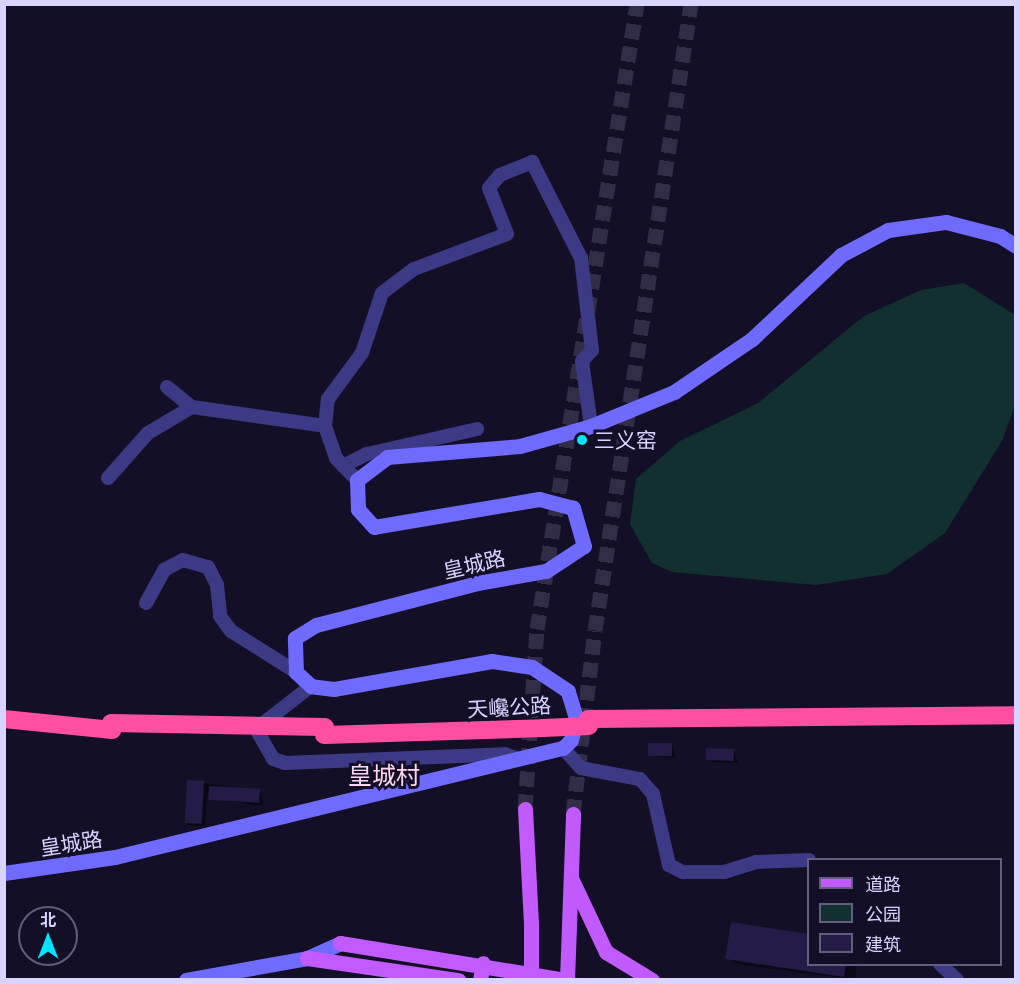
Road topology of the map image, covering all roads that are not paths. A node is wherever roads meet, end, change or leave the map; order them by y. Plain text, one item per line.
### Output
1 (1016, 246) edge
2 (167, 387) dead end
3 (192, 407) junction
4 (325, 426) junction
5 (591, 426) junction
6 (477, 429) dead end
7 (343, 466) junction
8 (108, 478) dead end
9 (357, 480) junction
10 (146, 603) dead end
11 (297, 672) junction
12 (311, 686) junction
13 (4, 711) edge
14 (1016, 715) edge
15 (4, 719) edge
16 (589, 722) junction
17 (1016, 723) edge
18 (111, 727) junction
19 (563, 748) junction
20 (519, 759) junction
21 (525, 809) tunnel mouth
22 (573, 813) tunnel mouth
23 (807, 860) edge
24 (568, 870) junction
25 (4, 873) edge
26 (340, 943) joint
27 (306, 958) junction
28 (483, 963) junction
29 (942, 966) edge
30 (186, 980) edge
31 (458, 980) edge
32 (480, 980) edge
33 (531, 980) edge
34 (566, 980) edge
35 (652, 980) edge
36 (957, 980) edge

1 - 5 street
2 - 3 street
3 - 4 street
3 - 8 street
4 - 5 street
4 - 7 street
5 - 9 street
6 - 7 street
7 - 9 street
9 - 11 street, 皇城路
10 - 11 street
11 - 12 street
12 - 19 street
12 - 20 street
13 - 18 highway, 天巉公路
14 - 16 highway, 天巉公路
15 - 18 highway, 天巉公路
16 - 17 highway, 天巉公路
16 - 18 highway, 天巉公路
19 - 20 street, 皇城路
19 - 23 street
20 - 25 street, 皇城路
21 - 33 main road, bridge
22 - 24 main road
24 - 34 main road
24 - 35 main road
26 - 27 street
26 - 28 main road
27 - 30 street
27 - 31 main road
28 - 32 main road
28 - 34 main road
29 - 36 street

